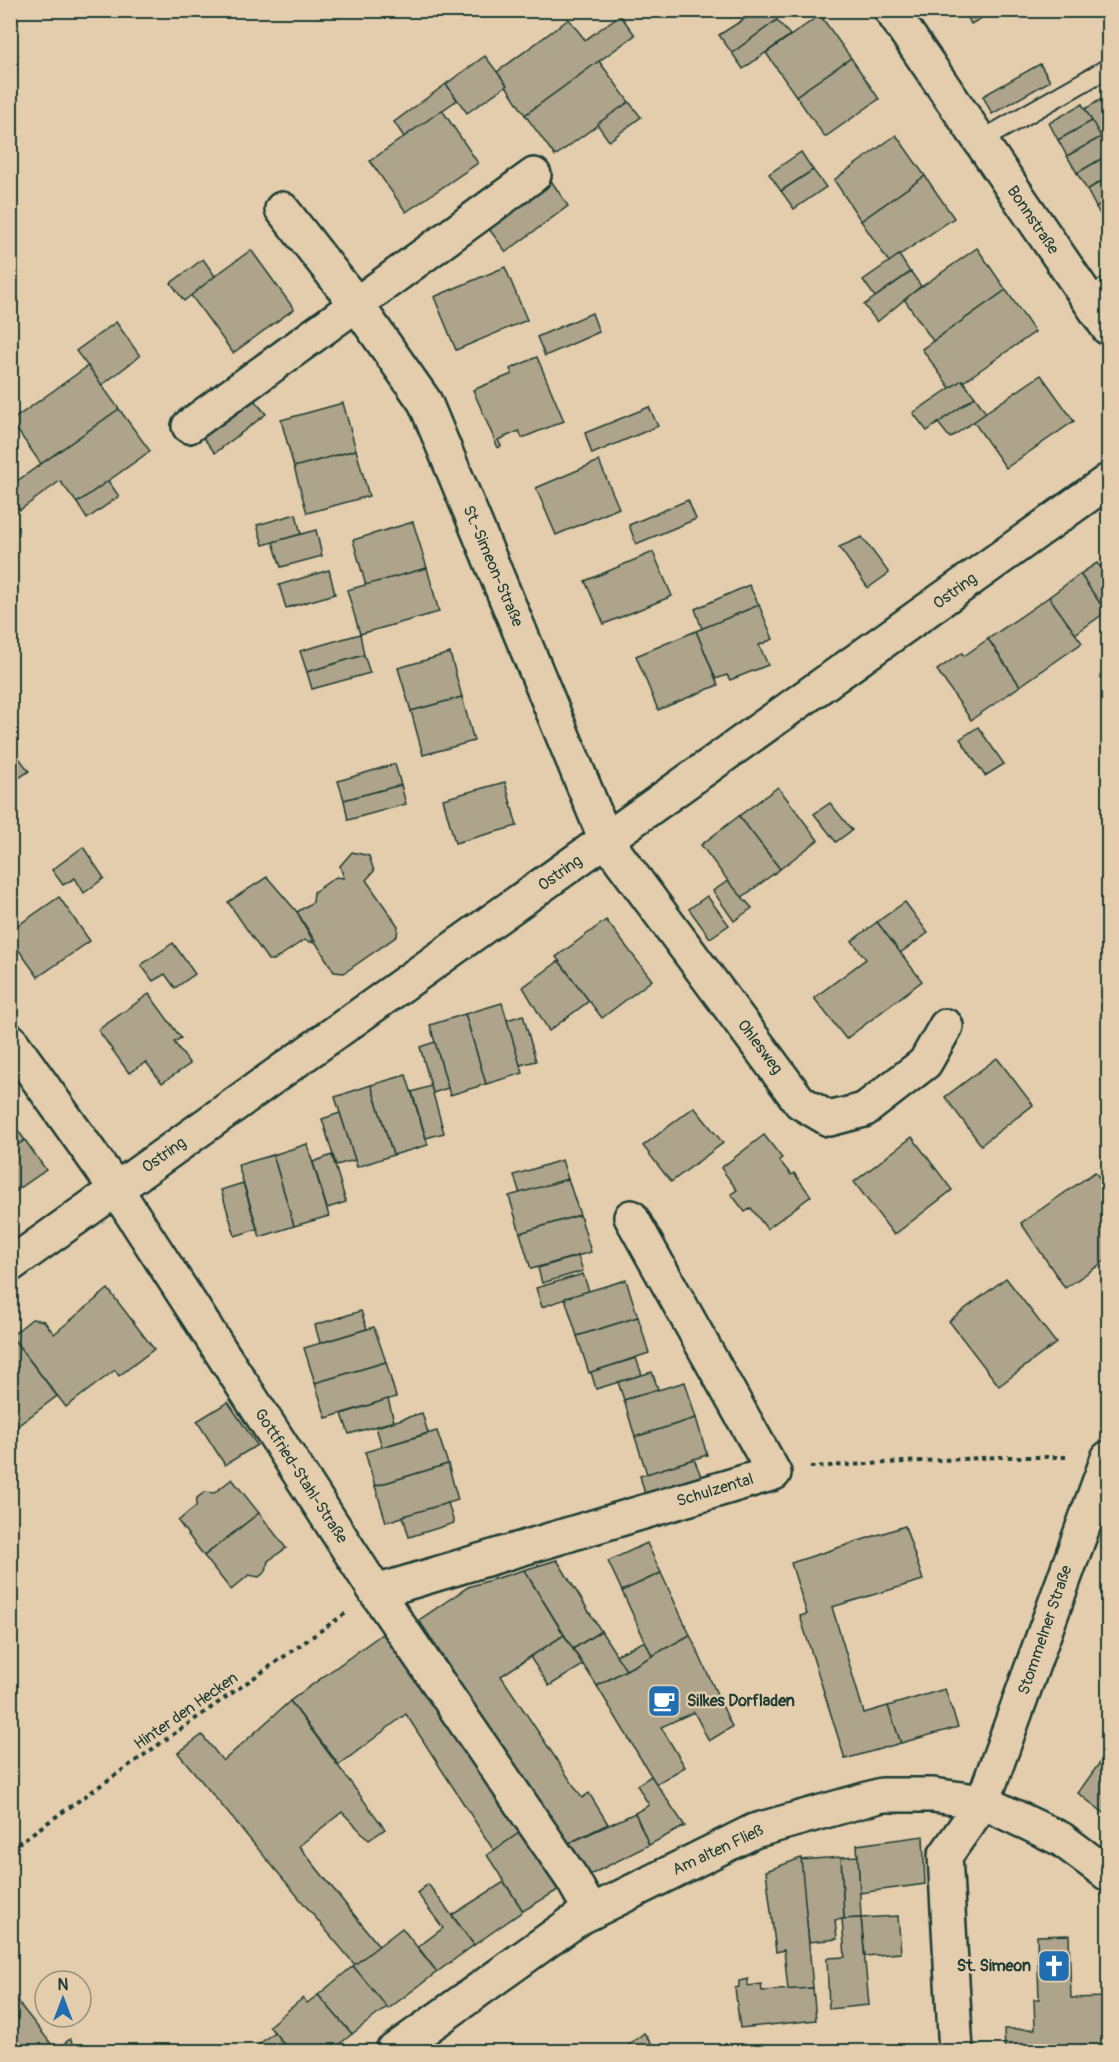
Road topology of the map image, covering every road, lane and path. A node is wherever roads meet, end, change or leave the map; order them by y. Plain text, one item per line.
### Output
1 (891, 10) edge
2 (1108, 68) edge
3 (980, 141) junction
4 (534, 175) dead end
5 (282, 209) dead end
6 (1098, 292) edge
7 (357, 306) junction
8 (1108, 328) edge
9 (189, 426) dead end
10 (1108, 481) edge
11 (606, 840) junction
12 (946, 1026) dead end
13 (10, 1040) edge
14 (116, 1189) junction
15 (631, 1217) dead end
16 (10, 1265) edge
17 (1076, 1457) dead end
18 (1108, 1458) edge
19 (774, 1473) junction
20 (376, 1592) junction
21 (983, 1802) junction
22 (10, 1849) edge
23 (1108, 1874) edge
24 (591, 1912) junction
25 (392, 2052) edge
26 (956, 2052) edge

1 - 3 street, Bonnstraße
2 - 3 lane
3 - 6 street, Bonnstraße
4 - 7 street
5 - 7 street, St.-Simeon-Straße
6 - 8 street, Bonnstraße
7 - 9 street
7 - 11 street, St.-Simeon-Straße
10 - 11 street, Ostring
11 - 12 street, Ohlesweg
11 - 14 street, Ostring
13 - 14 street, Gottfried-Stahl-Straße
14 - 16 street, Ostring
14 - 20 street, Gottfried-Stahl-Straße
15 - 19 street, Schulzental
17 - 19 path
18 - 21 street, Stommelner Straße
19 - 20 street, Schulzental
20 - 22 path, Hinter den Hecken
20 - 24 street, Gottfried-Stahl-Straße
21 - 23 street, Am alten Fließ
21 - 24 street, Am alten Fließ
21 - 26 street, Stommelner Straße
24 - 25 street, Am alten Fließ

